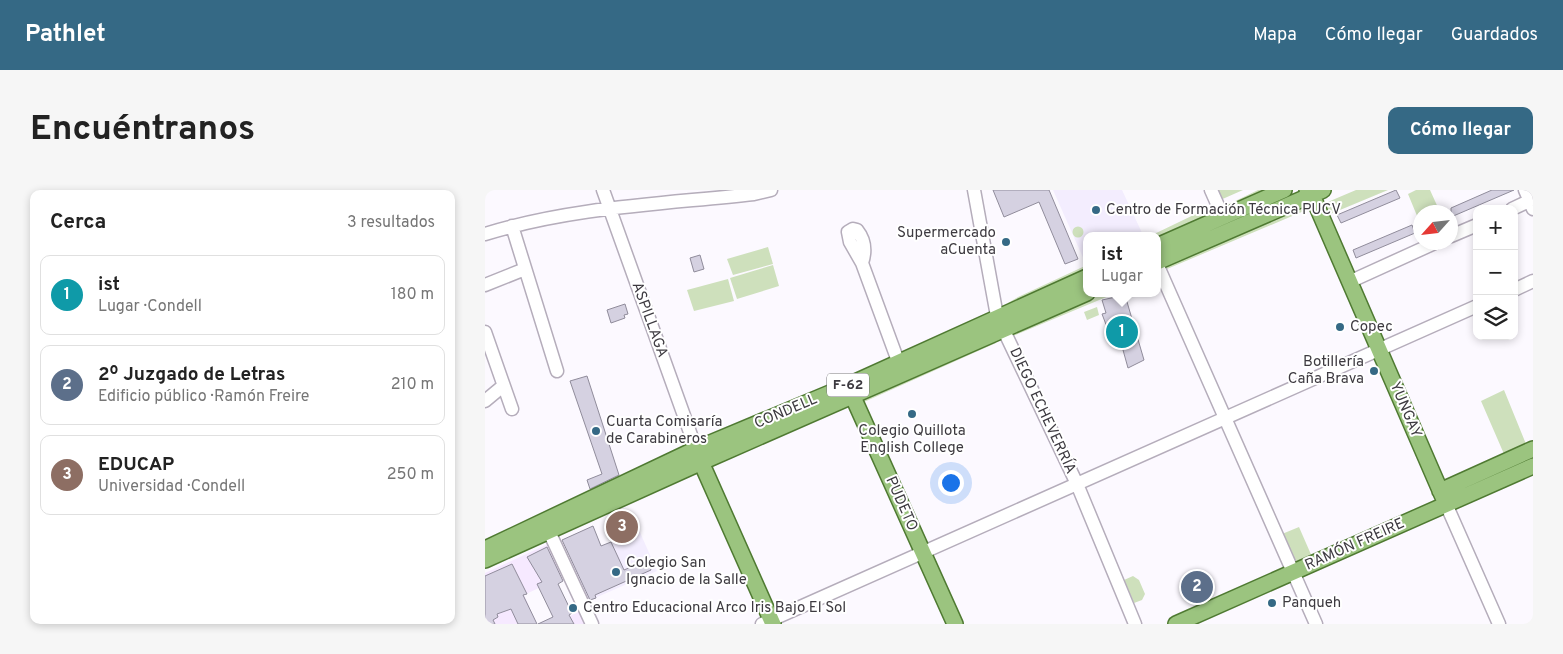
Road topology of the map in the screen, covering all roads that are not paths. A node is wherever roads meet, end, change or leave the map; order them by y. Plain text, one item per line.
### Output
1 (603, 190) edge
2 (771, 190) edge
3 (974, 190) edge
4 (1211, 190) edge
5 (1284, 190) edge
6 (1313, 191) edge
7 (706, 195) edge
8 (1530, 200) edge
9 (1518, 206) edge
10 (609, 208) junction
11 (1223, 217) junction
12 (513, 226) junction
13 (1473, 227) edge
14 (1458, 233) edge
15 (485, 234) edge
16 (1161, 244) edge
17 (1419, 250) edge
18 (1161, 261) edge
19 (862, 263) dead end
20 (525, 270) junction
21 (1161, 272) edge
22 (1083, 278) edge
23 (1349, 282) junction
24 (1533, 282) edge
25 (485, 285) edge
26 (1518, 288) edge
27 (1083, 294) edge
28 (1473, 308) edge
29 (1000, 323) junction
30 (485, 332) edge
31 (1379, 350) junction
32 (898, 361) junction
33 (557, 371) dead end
34 (503, 386) junction
35 (848, 392) junction
36 (485, 401) edge
37 (512, 409) dead end
38 (1226, 418) junction
39 (1533, 449) edge
40 (699, 456) junction
41 (1533, 466) edge
42 (1077, 484) junction
43 (1443, 498) junction
44 (547, 526) junction
45 (485, 549) edge
46 (923, 553) junction
47 (485, 560) edge
48 (1293, 572) junction
49 (769, 623) edge
50 (592, 624) edge
51 (955, 624) edge
52 (1135, 624) edge
53 (1177, 624) edge
54 (1316, 624) edge
55 (1499, 624) edge

1 - 10 street, ASPILLAGA
2 - 7 street
3 - 29 street, DIEGO ECHEVERRÍA
4 - 11 street
5 - 11 main road
6 - 18 main road
6 - 23 main road, YUNGAY
7 - 10 street
8 - 9 street
10 - 12 street
10 - 40 street, ASPILLAGA
11 - 16 main road
12 - 15 street
12 - 20 street
13 - 14 street
17 - 23 street
19 - 32 street
20 - 25 street
20 - 33 street
21 - 38 street
22 - 29 main road, CONDELL / F-62
23 - 31 main road, YUNGAY
24 - 26 street
27 - 29 main road, CONDELL / F-62
28 - 31 street
29 - 32 main road, CONDELL / F-62
29 - 35 main road, CONDELL / F-62
29 - 42 street, DIEGO ECHEVERRÍA
30 - 34 street
31 - 38 street
31 - 43 main road, YUNGAY
32 - 35 main road, CONDELL / F-62
34 - 36 street
34 - 37 street
35 - 40 main road, CONDELL / F-62
35 - 46 main road, PUDETO
38 - 42 street
38 - 48 street
39 - 43 main road, RAMÓN FREIRE
40 - 44 main road, CONDELL / F-62
40 - 49 main road
41 - 43 main road, RAMÓN FREIRE
42 - 46 street
42 - 52 street, DIEGO ECHEVERRÍA
43 - 48 main road, RAMÓN FREIRE
43 - 55 street, YUNGAY
44 - 45 main road, CONDELL / F-62
44 - 47 main road, CONDELL / F-62
44 - 50 street
46 - 49 street
46 - 51 main road, PUDETO
48 - 53 main road, RAMÓN FREIRE
48 - 54 street

